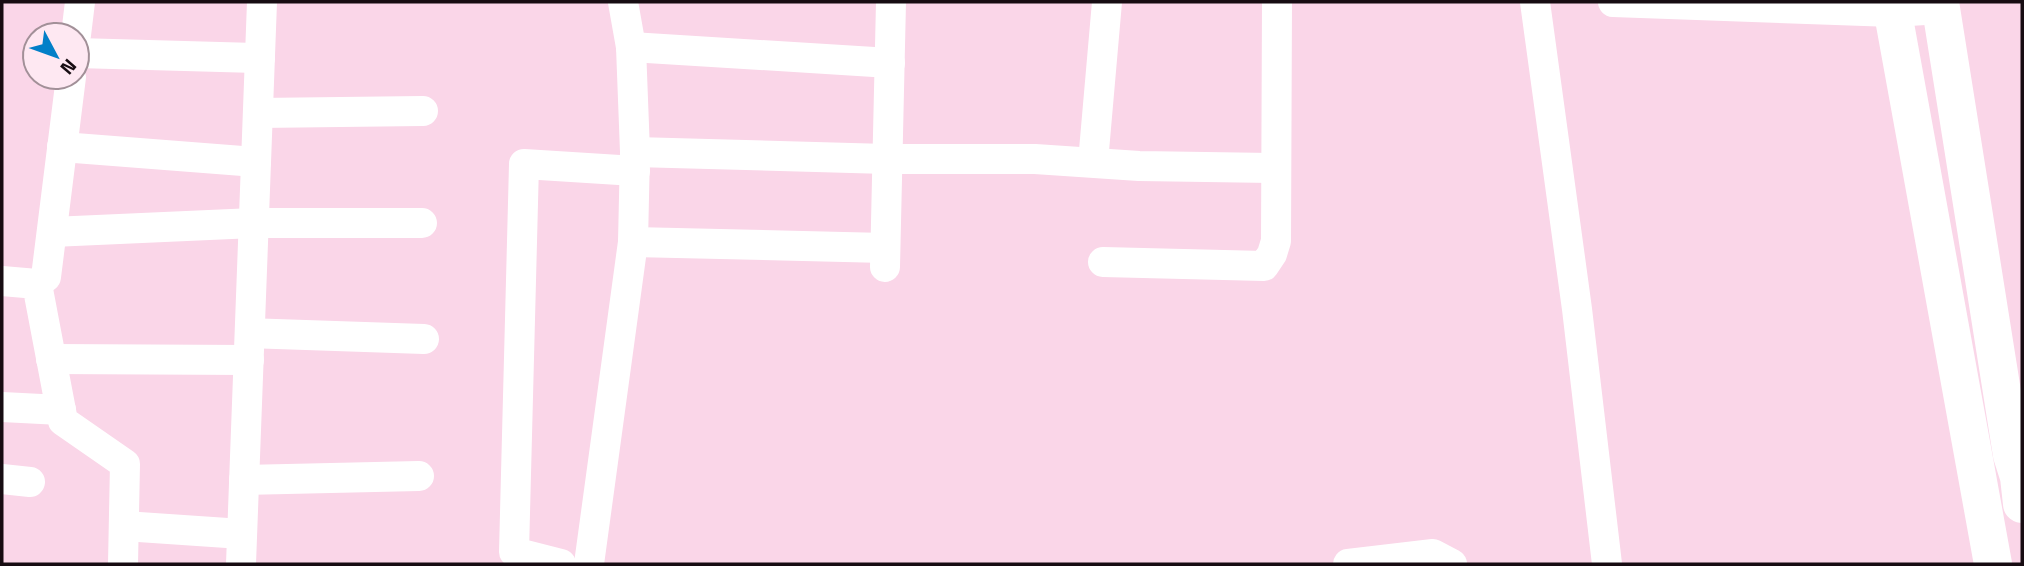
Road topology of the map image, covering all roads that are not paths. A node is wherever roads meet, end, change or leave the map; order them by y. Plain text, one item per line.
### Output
1 (80, 2) edge
2 (262, 2) edge
3 (623, 2) edge
4 (891, 2) edge
5 (1107, 2) edge
6 (1277, 2) edge
7 (1535, 2) edge
8 (1613, 2) edge
9 (1629, 2) edge
10 (1940, 5) edge
11 (1892, 7) edge
12 (78, 21) edge
13 (631, 47) junction
14 (91, 53) edge
15 (260, 58) junction
16 (890, 63) junction
17 (69, 91) edge
18 (423, 111) dead end
19 (258, 113) junction
20 (62, 147) junction
21 (887, 159) junction
22 (256, 162) junction
23 (635, 162) junction
24 (1093, 162) junction
25 (1276, 168) junction
26 (254, 223) junction
27 (422, 223) dead end
28 (52, 232) junction
29 (633, 242) junction
30 (1103, 262) dead end
31 (2, 281) edge
32 (37, 284) junction
33 (424, 339) dead end
34 (249, 346) junction
35 (51, 359) junction
36 (2, 407) edge
37 (61, 410) junction
38 (419, 476) dead end
39 (1978, 478) junction
40 (244, 480) junction
41 (2021, 486) edge
42 (124, 526) junction
43 (242, 534) junction
44 (124, 564) edge
45 (241, 564) edge
46 (561, 564) edge
47 (589, 564) edge
48 (1348, 564) edge
49 (1452, 564) edge
50 (1606, 564) edge
51 (1993, 564) edge

1 - 12 street
2 - 15 street
3 - 13 street
4 - 16 street
5 - 24 street
6 - 25 street
7 - 50 street
8 - 9 street
9 - 11 street
10 - 11 street
10 - 41 street
11 - 39 street
13 - 16 street
13 - 23 street
14 - 15 street
15 - 19 street
16 - 21 street
17 - 20 street
18 - 19 street
19 - 22 street
20 - 22 street
20 - 28 street
21 - 23 street
21 - 24 street
21 - 29 street
22 - 26 street
23 - 29 street
23 - 46 street
24 - 25 street
25 - 30 street
26 - 27 street
26 - 28 street
26 - 34 street
28 - 32 street
29 - 47 street
31 - 32 street
32 - 35 street
33 - 34 street
34 - 35 street
34 - 40 street
35 - 37 street
36 - 37 street
37 - 42 street
38 - 40 street
39 - 41 street
39 - 51 street
40 - 43 street
42 - 43 street
42 - 44 street
43 - 45 street
48 - 49 street

